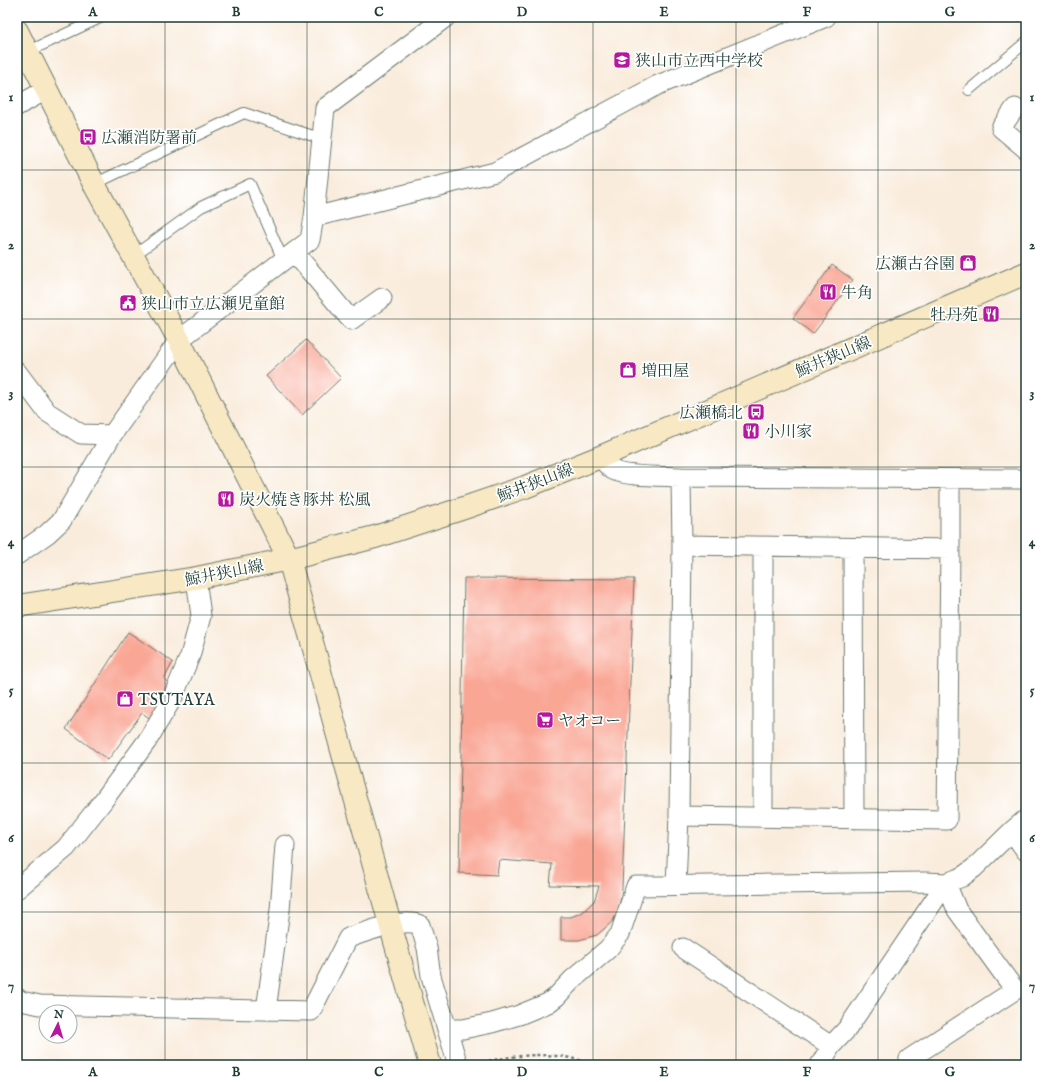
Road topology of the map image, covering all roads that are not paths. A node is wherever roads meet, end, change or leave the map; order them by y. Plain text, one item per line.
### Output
1 (102, 17) edge
2 (446, 17) edge
3 (826, 17) edge
4 (17, 32) edge
5 (1026, 42) edge
6 (27, 52) junction
7 (46, 90) junction
8 (969, 90) dead end
9 (17, 106) edge
10 (1015, 108) dead end
11 (322, 139) junction
12 (1026, 149) edge
13 (94, 184) junction
14 (314, 217) junction
15 (133, 256) junction
16 (289, 256) junction
17 (1026, 273) edge
18 (382, 298) dead end
19 (179, 340) junction
20 (17, 372) edge
21 (112, 435) junction
22 (600, 457) junction
23 (681, 477) junction
24 (950, 479) junction
25 (1026, 479) edge
26 (682, 545) junction
27 (763, 547) junction
28 (853, 548) junction
29 (950, 549) junction
30 (17, 555) edge
31 (289, 559) junction
32 (196, 578) junction
33 (17, 606) edge
34 (679, 816) junction
35 (763, 817) junction
36 (854, 819) junction
37 (1019, 825) edge
38 (284, 845) dead end
39 (1026, 851) edge
40 (946, 883) junction
41 (676, 885) junction
42 (17, 889) edge
43 (390, 924) junction
44 (683, 948) dead end
45 (17, 998) edge
46 (266, 1010) junction
47 (447, 1029) junction
48 (831, 1046) junction
49 (909, 1059) dead end
50 (466, 1064) edge
51 (430, 1065) edge
52 (820, 1065) edge

1 - 6 lane
2 - 11 street
3 - 14 street
4 - 6 street
5 - 8 lane
6 - 7 street
7 - 9 street
7 - 13 street
10 - 12 street
11 - 13 lane
11 - 14 street
13 - 15 street
14 - 16 street
15 - 16 lane
15 - 19 street
16 - 18 street
16 - 19 street
17 - 22 street, 鯨井狭山線
19 - 21 street
19 - 31 street
20 - 21 street
21 - 30 street
22 - 23 street
22 - 31 street, 鯨井狭山線
23 - 24 street
23 - 26 street
24 - 25 street
24 - 29 street
26 - 27 street
26 - 34 street
27 - 28 street
27 - 35 street
28 - 29 street
28 - 36 street
29 - 36 street
31 - 32 street, 鯨井狭山線
31 - 43 street
32 - 33 street, 鯨井狭山線
32 - 42 street
34 - 35 street
34 - 41 street
35 - 36 street
37 - 39 street
37 - 40 street
38 - 46 street
40 - 41 street
40 - 48 street
40 - 49 street
41 - 47 street
43 - 46 street
43 - 47 street
43 - 51 street
44 - 48 street
45 - 46 street
47 - 50 street
48 - 52 street

